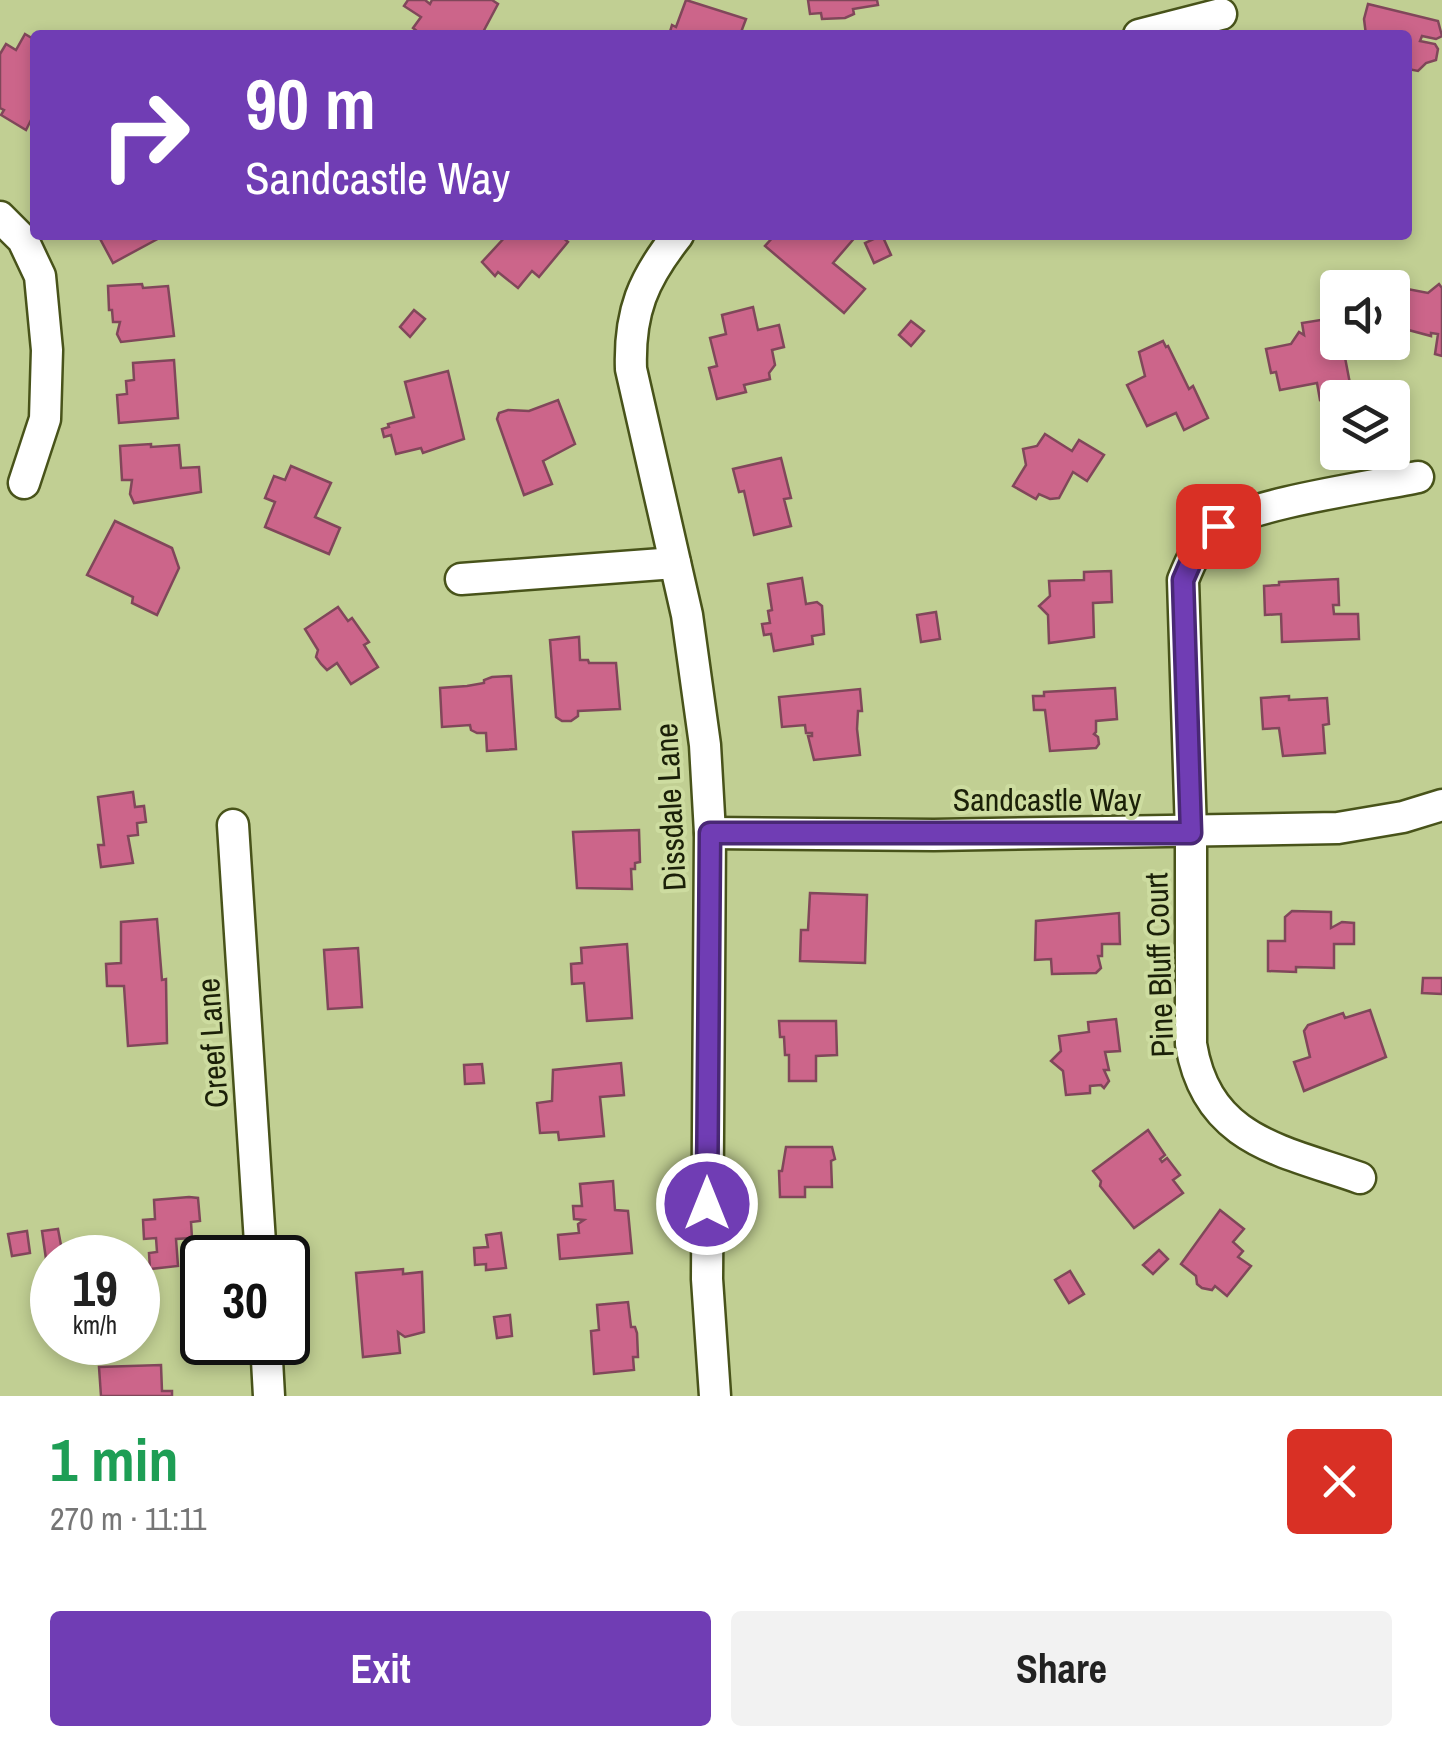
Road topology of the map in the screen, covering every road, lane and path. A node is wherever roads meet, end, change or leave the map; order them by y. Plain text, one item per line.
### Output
1 (1221, 14) dead end
2 (1159, 30) edge
3 (0, 217) edge
4 (674, 240) edge
5 (1418, 477) dead end
6 (24, 483) dead end
7 (675, 564) junction
8 (460, 579) dead end
9 (1442, 804) edge
10 (233, 824) dead end
11 (710, 833) junction
12 (1191, 833) junction
13 (1360, 1178) dead end
14 (260, 1235) edge
15 (268, 1365) edge
16 (270, 1396) edge
17 (715, 1396) edge

1 - 2 street
3 - 6 street
4 - 7 street, Dissdale Lane
5 - 12 street, Pine Bluff Court
7 - 8 street
7 - 11 street, Dissdale Lane
9 - 12 street, Sandcastle Way
10 - 14 street, Creef Lane
11 - 12 street, Sandcastle Way
11 - 17 street, Dissdale Lane
12 - 13 street, Pine Bluff Court
15 - 16 street

